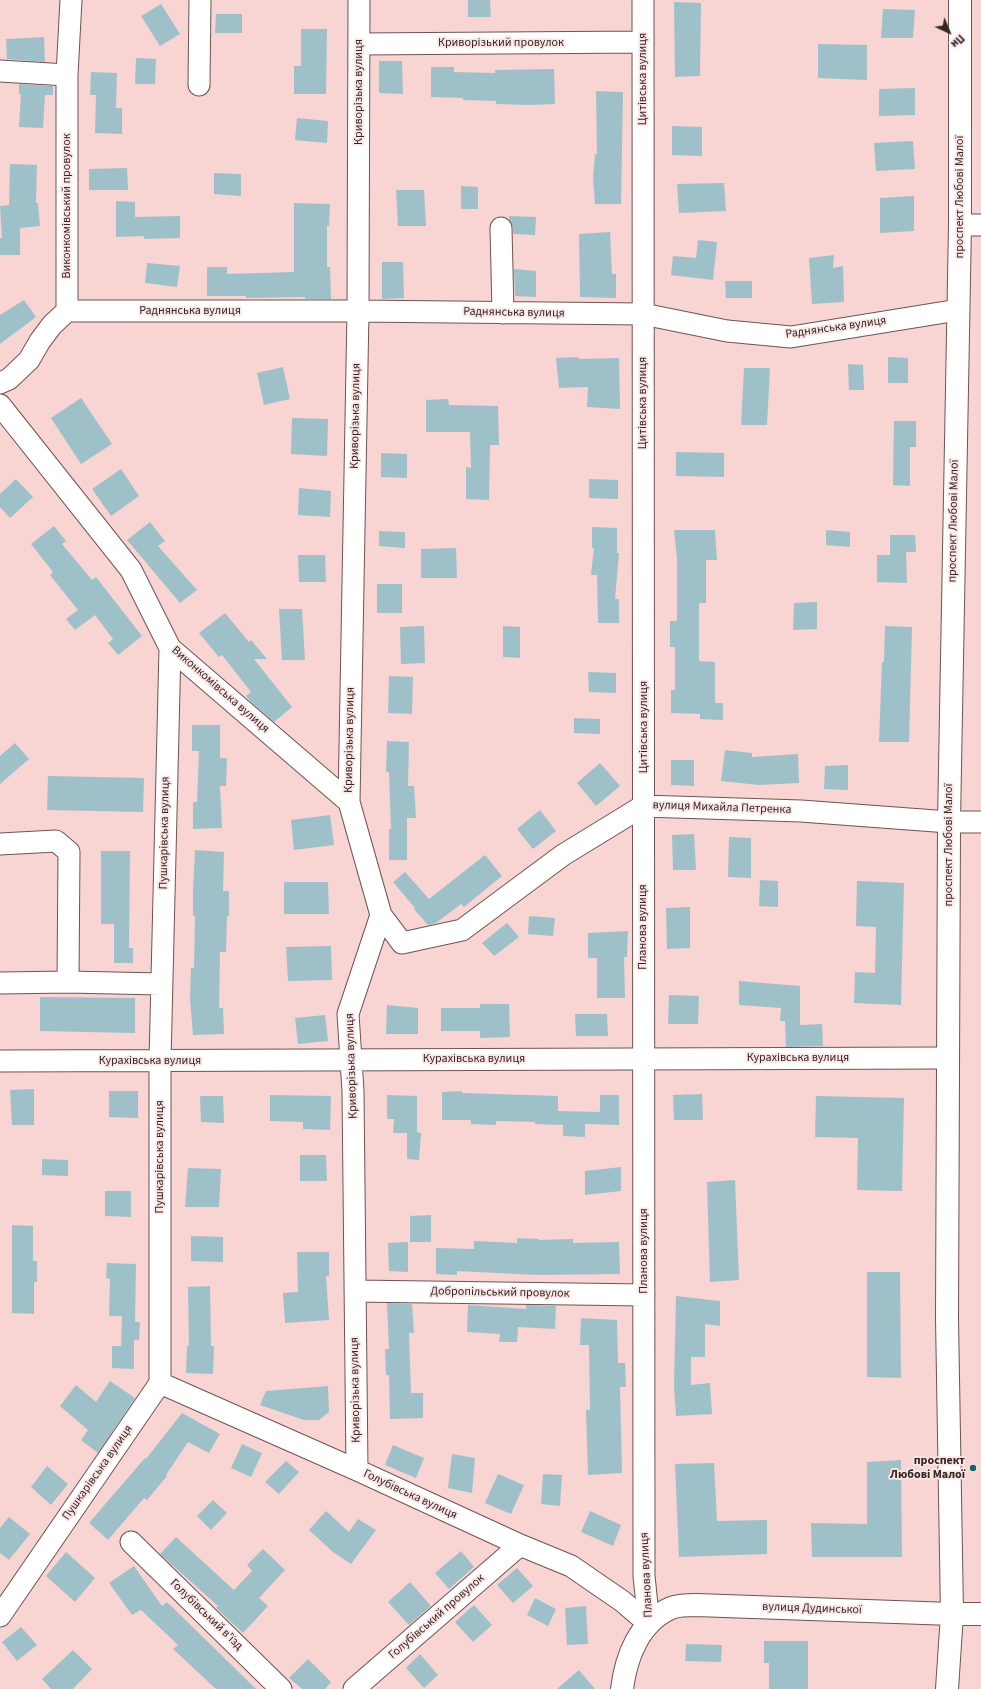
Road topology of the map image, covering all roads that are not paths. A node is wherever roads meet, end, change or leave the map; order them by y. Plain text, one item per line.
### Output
1 (71, 0) edge
2 (200, 0) edge
3 (359, 0) edge
4 (643, 0) edge
5 (960, 0) edge
6 (643, 42) junction
7 (359, 44) junction
8 (0, 71) edge
9 (67, 76) junction
10 (199, 85) dead end
11 (971, 225) edge
12 (501, 228) dead end
13 (958, 310) junction
14 (67, 311) junction
15 (358, 311) junction
16 (504, 313) junction
17 (643, 314) junction
18 (0, 383) edge
19 (0, 405) edge
20 (170, 648) junction
21 (349, 802) junction
22 (644, 806) junction
23 (949, 822) junction
24 (981, 822) edge
25 (0, 844) edge
26 (381, 916) junction
27 (68, 982) junction
28 (0, 983) edge
29 (161, 984) junction
30 (643, 1058) junction
31 (948, 1058) junction
32 (351, 1059) junction
33 (0, 1060) edge
34 (160, 1061) junction
35 (355, 1291) junction
36 (644, 1295) junction
37 (160, 1383) junction
38 (357, 1470) junction
39 (131, 1542) dead end
40 (520, 1545) junction
41 (952, 1614) junction
42 (981, 1614) edge
43 (0, 1616) edge
44 (649, 1624) junction
45 (281, 1689) edge
46 (354, 1689) edge
47 (622, 1689) edge
48 (947, 1689) edge

1 - 9 street, Виконкомівський провулок
2 - 10 street
3 - 7 street, Криворізька вулиця
4 - 6 street, Цитівська вулиця
5 - 11 main road, проспект Любові Малої
6 - 7 street, Криворізький провулок
6 - 17 street, Цитівська вулиця
7 - 15 street, Криворізька вулиця
8 - 9 street
9 - 14 street, Виконкомівський провулок
11 - 13 main road, проспект Любові Малої
12 - 16 street
13 - 17 street, Раднянська вулиця
13 - 23 main road, проспект Любові Малої
14 - 15 street, Раднянська вулиця
14 - 18 street
15 - 16 street, Раднянська вулиця
15 - 21 street, Криворізька вулиця
16 - 17 street, Раднянська вулиця
17 - 22 street, Цитівська вулиця
19 - 20 street, Виконкомівська вулиця
20 - 21 street, Виконкомівська вулиця
20 - 29 street, Пушкарівська вулиця
21 - 26 street, Криворізька вулиця
22 - 23 street, вулиця Михайла Петренка
22 - 26 street, вулиця Михайла Петренка
22 - 30 street, Планова вулиця
23 - 24 street, вулиця Михайла Петренка
23 - 31 main road, проспект Любові Малої
25 - 27 street
26 - 32 street, Криворізька вулиця
27 - 28 street
27 - 29 street
29 - 34 street, Пушкарівська вулиця
30 - 31 street, Курахівська вулиця
30 - 32 street, Курахівська вулиця
30 - 36 street, Планова вулиця
31 - 41 main road, проспект Любові Малої
32 - 34 street, Курахівська вулиця
32 - 35 street, Криворізька вулиця
33 - 34 street, Курахівська вулиця
34 - 37 street, Пушкарівська вулиця
35 - 36 street, Добропільський провулок
35 - 38 street, Криворізька вулиця
36 - 44 street, Планова вулиця
37 - 38 street, Голубівська вулиця
37 - 43 street, Пушкарівська вулиця
38 - 40 street, Голубівська вулиця
39 - 45 street, Голубівський в’їзд
40 - 44 street, Голубівська вулиця
40 - 46 street, Голубівський провулок
41 - 42 main road, вулиця Дудинської
41 - 44 main road, вулиця Дудинської
41 - 48 main road, проспект Любові Малої
44 - 47 main road, Планова вулиця

